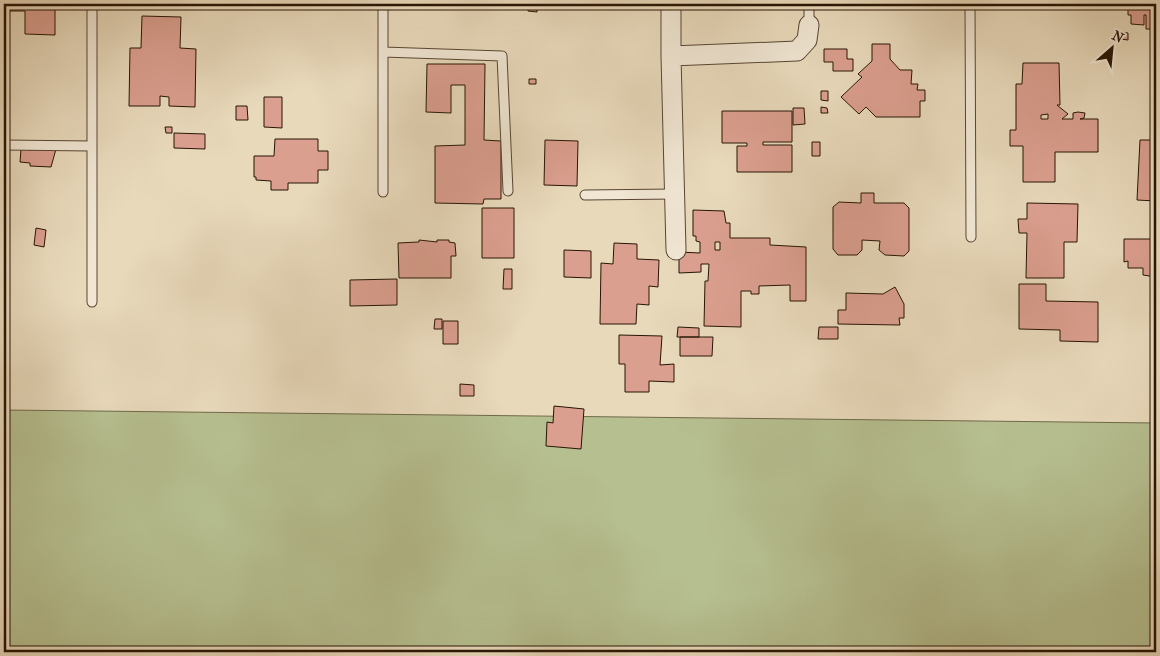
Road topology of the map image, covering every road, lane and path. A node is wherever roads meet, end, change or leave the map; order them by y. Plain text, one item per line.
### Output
1 (92, 4) edge
2 (383, 4) edge
3 (671, 4) edge
4 (809, 4) edge
5 (970, 4) edge
6 (809, 25) joint
7 (383, 52) junction
8 (671, 56) junction
9 (4, 145) edge
10 (92, 146) junction
11 (508, 190) dead end
12 (382, 192) dead end
13 (675, 194) junction
14 (585, 195) dead end
15 (971, 237) dead end
16 (676, 250) dead end
17 (92, 302) dead end

1 - 10 lane
2 - 7 lane
3 - 8 street
4 - 6 lane
5 - 15 lane
6 - 8 street
7 - 11 lane
7 - 12 lane
8 - 13 street
9 - 10 lane
10 - 17 lane
13 - 14 lane
13 - 16 street

